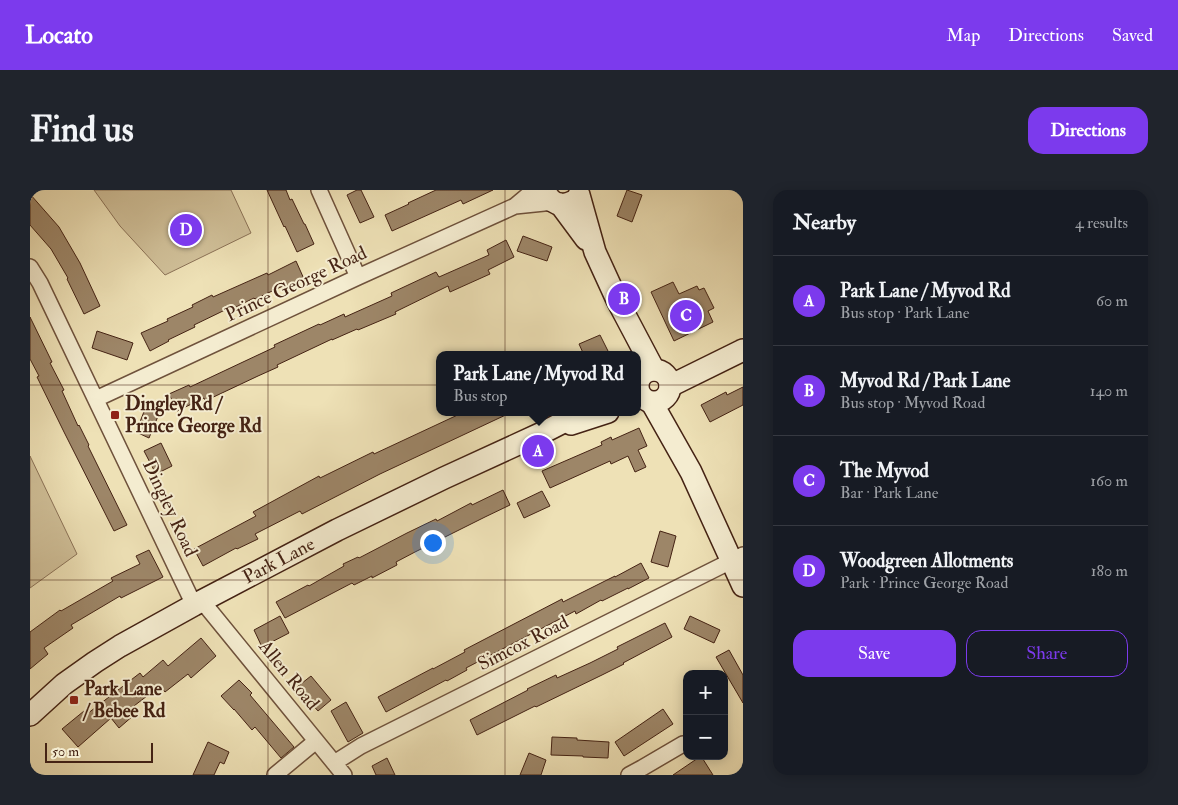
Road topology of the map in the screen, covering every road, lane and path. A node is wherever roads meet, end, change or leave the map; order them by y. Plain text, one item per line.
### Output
1 (319, 190) edge
2 (534, 190) edge
3 (564, 196) edge
4 (515, 206) junction
5 (30, 267) edge
6 (358, 277) junction
7 (617, 300) junction
8 (633, 351) edge
9 (636, 351) edge
10 (740, 351) edge
11 (641, 364) edge
12 (649, 385) edge
13 (96, 399) junction
14 (575, 416) edge
15 (595, 416) edge
16 (542, 433) junction
17 (737, 558) edge
18 (743, 586) edge
19 (198, 603) junction
20 (30, 715) edge
21 (316, 741) junction
22 (682, 744) dead end
23 (334, 763) junction
24 (639, 773) edge
25 (275, 775) edge
26 (344, 775) edge

1 - 6 street
2 - 4 street, Prince George Road
3 - 4 street, Prince George Road
3 - 7 main road
4 - 6 street, Prince George Road
5 - 13 street, Dingley Road
6 - 13 street, Prince George Road
7 - 8 main road
7 - 9 main road
10 - 12 main road
11 - 12 main road
12 - 17 main road
13 - 19 street, Dingley Road
14 - 16 main road, Park Lane
15 - 16 main road, Park Lane
16 - 19 main road, Park Lane
17 - 18 main road
17 - 23 street, Simcox Road
19 - 20 main road, Park Lane
19 - 21 street, Allen Road
21 - 23 street, Allen Road
21 - 25 street
22 - 24 street
23 - 26 street, Allen Road

